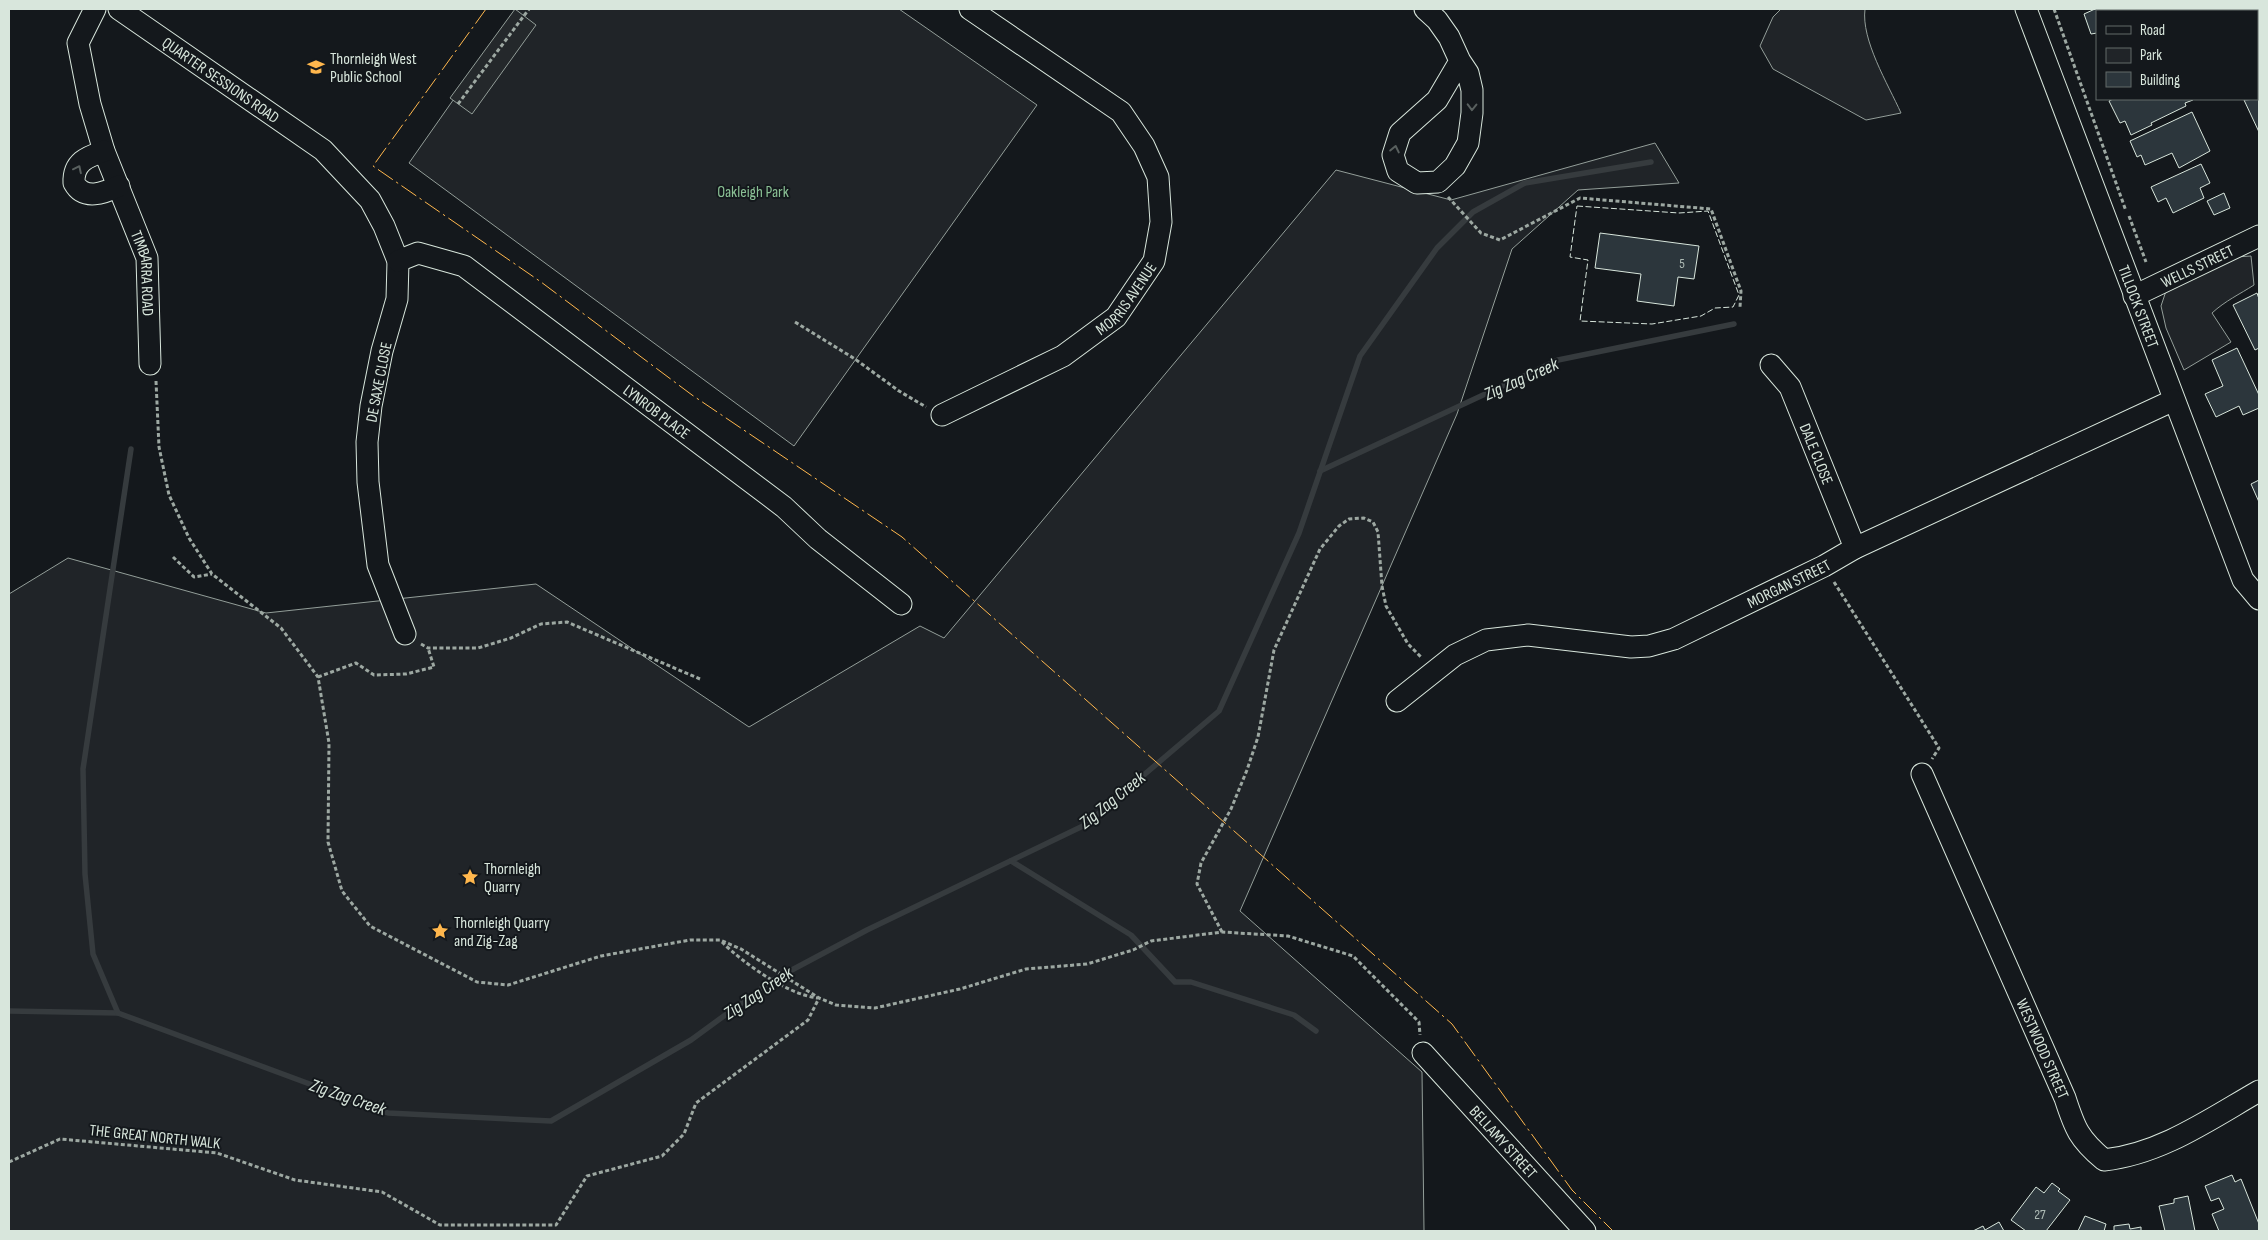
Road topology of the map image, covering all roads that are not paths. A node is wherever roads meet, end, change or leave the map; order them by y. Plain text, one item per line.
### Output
1 (95, 9) edge
2 (119, 9) edge
3 (970, 9) edge
4 (1425, 9) edge
5 (2026, 9) edge
6 (1460, 61) junction
7 (323, 150) joint
8 (104, 151) junction
9 (119, 186) junction
10 (2259, 236) edge
11 (398, 260) junction
12 (2134, 296) junction
13 (150, 364) road end
14 (1771, 364) dead end
15 (2174, 400) junction
16 (942, 415) road end
17 (1855, 548) junction
18 (2259, 599) edge
19 (901, 604) dead end
20 (406, 634) road end
21 (1397, 701) dead end
22 (1922, 774) road end
23 (1422, 1053) road end
24 (2259, 1092) edge
25 (1585, 1231) edge

1 - 8 street, TIMBARRA ROAD
2 - 7 street, QUARTER SESSIONS ROAD
3 - 16 street, MORRIS AVENUE
4 - 6 street
5 - 12 street, TILLOCK STREET
6 -> 6 street
7 - 11 street, DE SAXE CLOSE
8 - 9 street, TIMBARRA ROAD
9 -> 8 street
9 - 13 street, TIMBARRA ROAD
10 - 12 street, WELLS STREET
11 - 19 street, LYNROB PLACE
11 - 20 street, DE SAXE CLOSE
12 - 15 street, TILLOCK STREET
14 - 17 street, DALE CLOSE
15 - 17 street, MORGAN STREET
15 - 18 street, TILLOCK STREET
17 - 21 street, MORGAN STREET
22 - 24 street, WESTWOOD STREET
23 - 25 street, BELLAMY STREET

